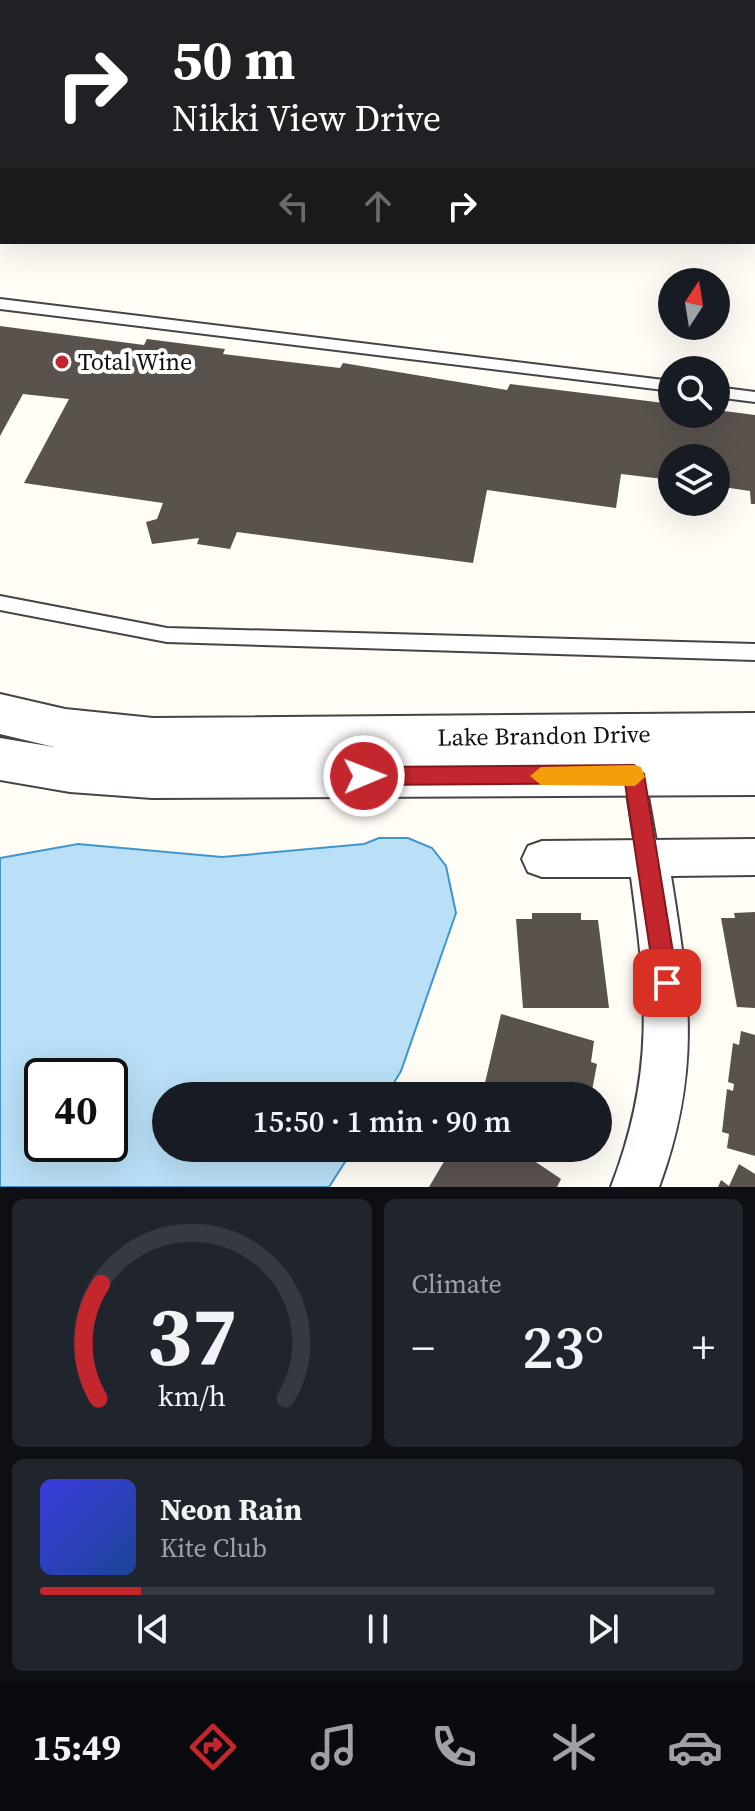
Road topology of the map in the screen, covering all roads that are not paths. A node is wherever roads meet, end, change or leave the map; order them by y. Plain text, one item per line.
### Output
1 (0, 304) edge
2 (658, 384) edge
3 (730, 394) edge
4 (755, 397) edge
5 (0, 603) edge
6 (755, 652) edge
7 (0, 714) edge
8 (755, 734) edge
9 (755, 744) edge
10 (0, 759) edge
11 (755, 773) edge
12 (634, 774) junction
13 (553, 776) junction
14 (755, 857) edge
15 (648, 858) junction
16 (542, 859) dead end
17 (635, 1187) edge

1 - 2 lane
3 - 4 lane
5 - 6 lane
7 - 8 street, Lake Brandon Drive
9 - 13 street
10 - 13 street, Lake Brandon Drive
11 - 12 street, Lake Brandon Drive
12 - 13 street, Lake Brandon Drive
12 - 15 lane
14 - 15 street
15 - 16 street
15 - 17 street

